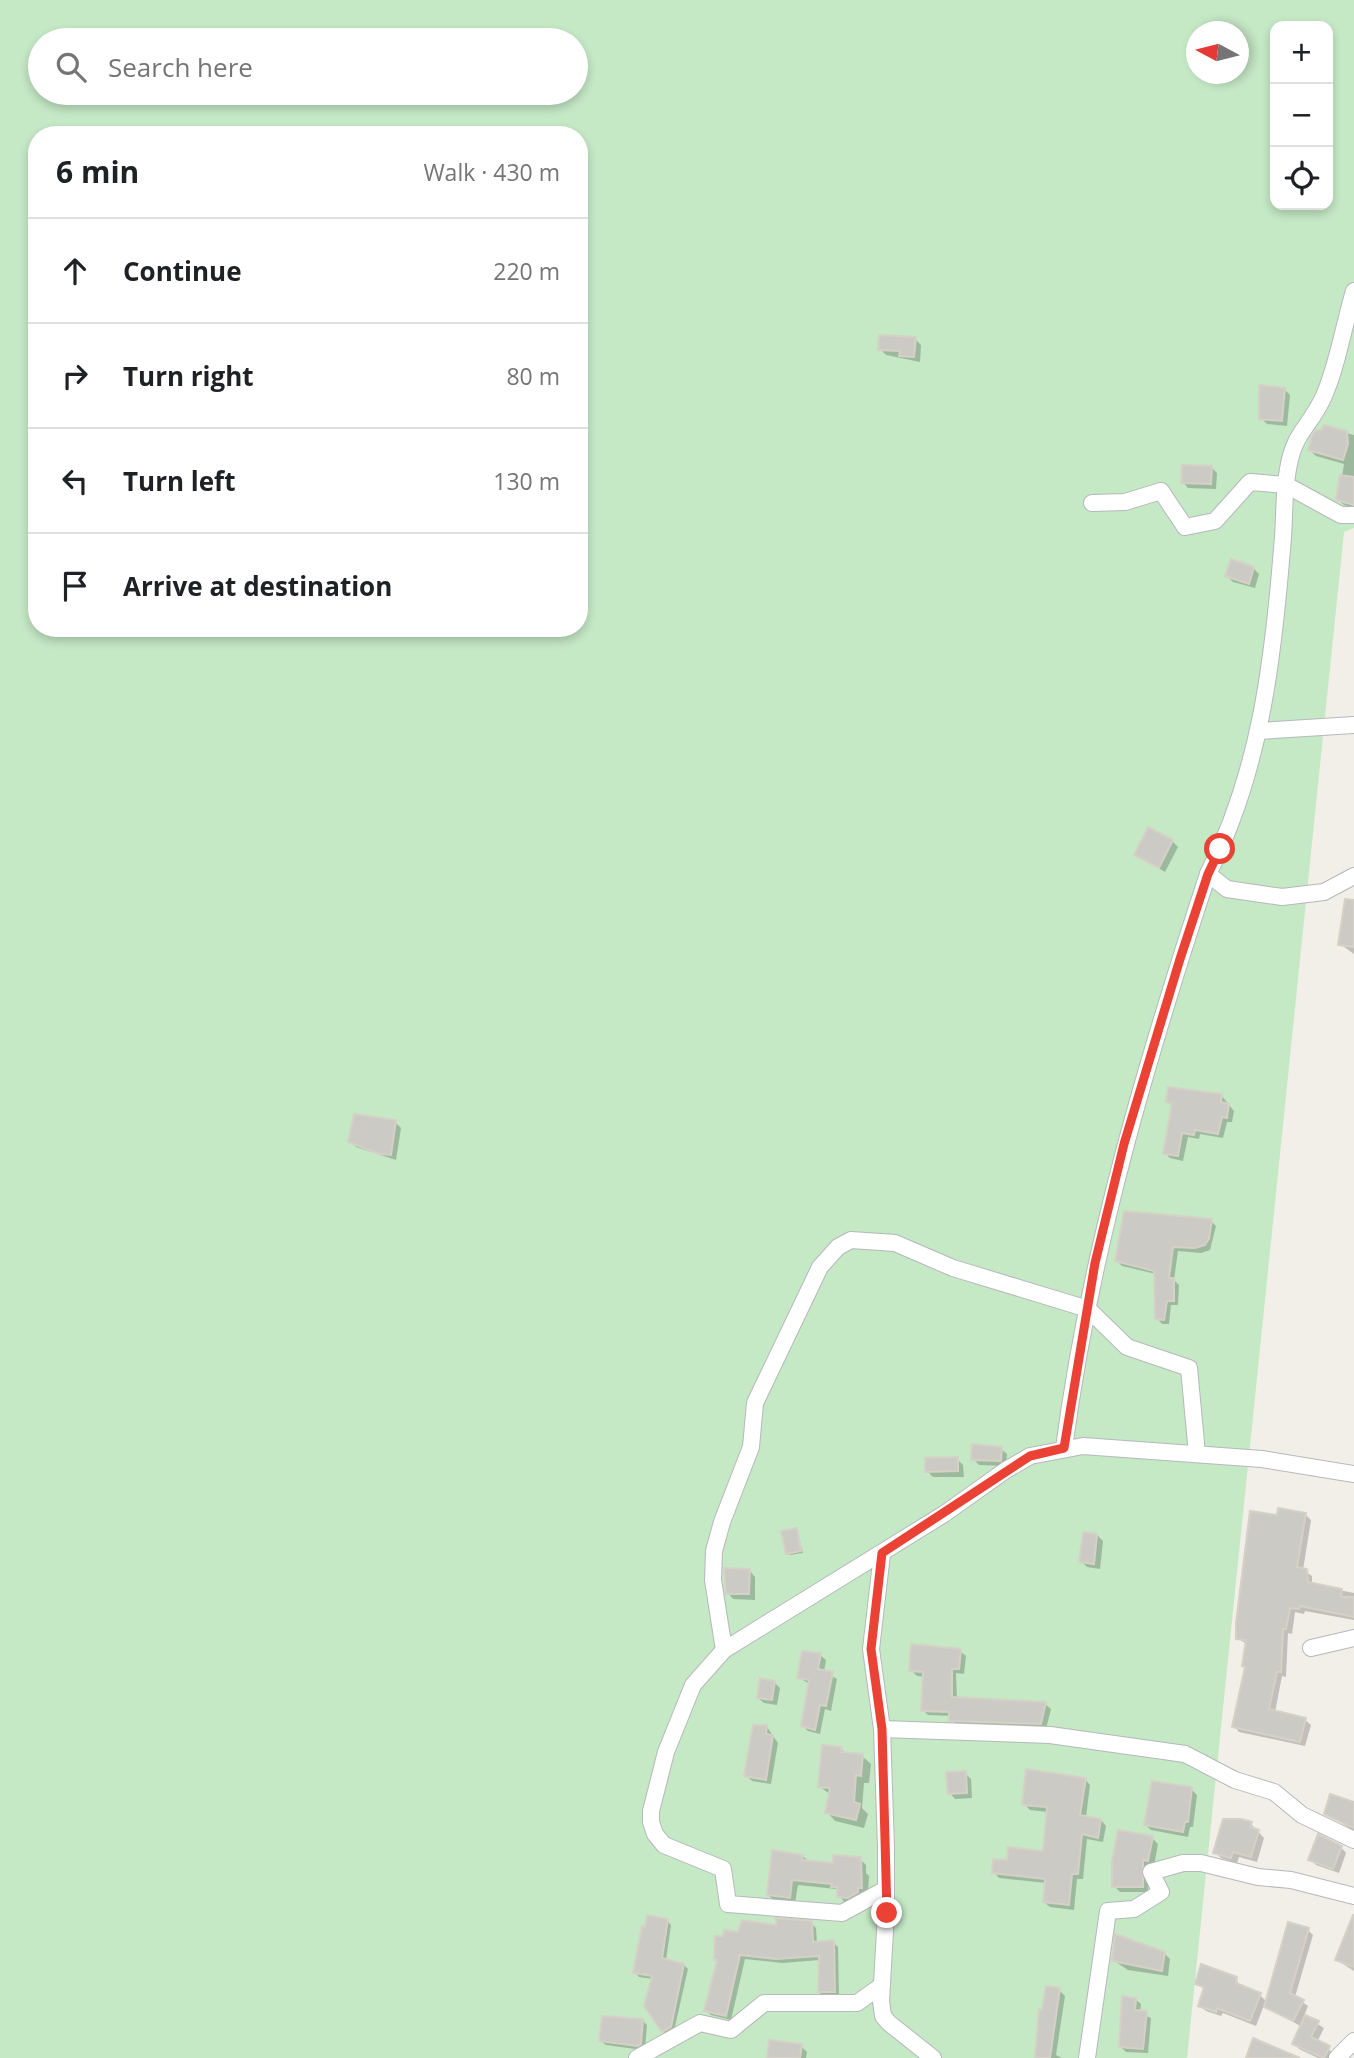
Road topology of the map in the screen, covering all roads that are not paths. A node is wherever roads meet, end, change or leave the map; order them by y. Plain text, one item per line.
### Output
1 (1354, 291) edge
2 (1286, 485) junction
3 (1092, 503) dead end
4 (1354, 515) edge
5 (1354, 725) edge
6 (1259, 731) junction
7 (1208, 874) junction
8 (1354, 876) edge
9 (1088, 1309) junction
10 (1064, 1448) junction
11 (1197, 1454) junction
12 (1354, 1474) edge
13 (882, 1553) junction
14 (1354, 1638) edge
15 (1311, 1648) dead end
16 (724, 1650) junction
17 (882, 1729) junction
18 (1354, 1840) edge
19 (886, 1889) junction
20 (1354, 1896) edge
21 (881, 1986) junction
22 (857, 2003) junction
23 (883, 2016) junction
24 (1354, 2042) edge
25 (637, 2058) edge
26 (933, 2058) edge
27 (1087, 2058) edge
28 (1337, 2058) edge

1 - 2 street
2 - 3 street
2 - 4 street
2 - 6 street
5 - 6 street
6 - 7 street
7 - 8 street
7 - 9 street
9 - 10 street
9 - 11 street
9 - 16 street
10 - 11 street
10 - 13 street
11 - 12 street
13 - 16 street
13 - 17 street
14 - 15 street
16 - 19 street
17 - 18 street
17 - 19 street
19 - 21 street
20 - 27 street
21 - 22 street
21 - 23 street
22 - 23 street
22 - 25 street
23 - 26 street
24 - 28 street

